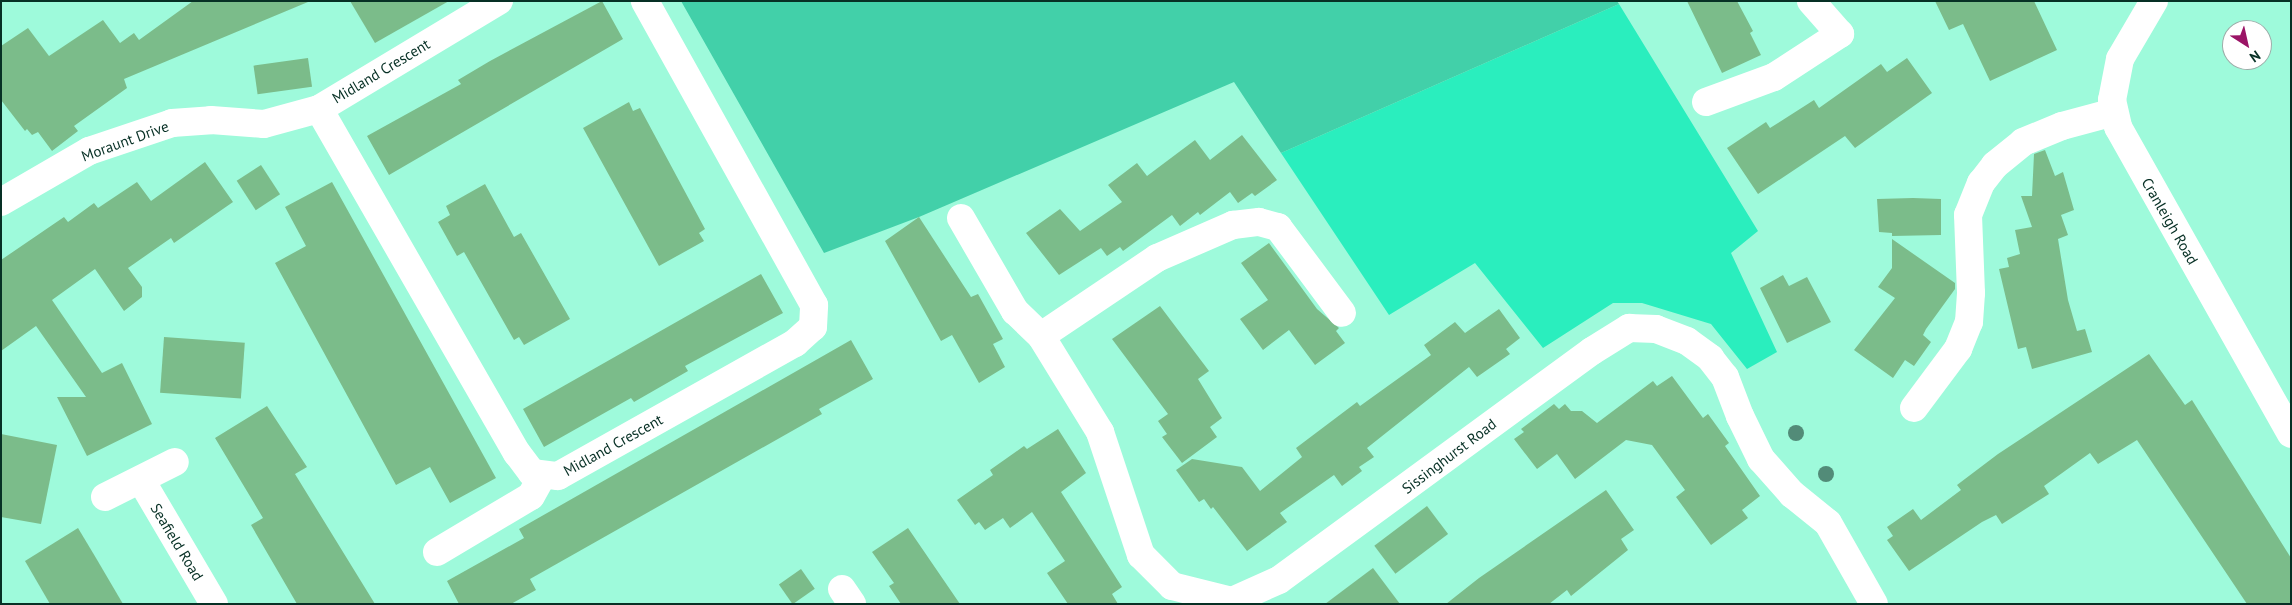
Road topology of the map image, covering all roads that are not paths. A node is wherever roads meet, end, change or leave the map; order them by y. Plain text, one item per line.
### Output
1 (499, 1) edge
2 (645, 1) edge
3 (1811, 1) edge
4 (2154, 1) edge
5 (459, 10) edge
6 (1706, 102) dead end
7 (319, 109) junction
8 (2114, 112) junction
9 (5, 192) edge
10 (961, 218) dead end
11 (1342, 313) dead end
12 (1042, 336) junction
13 (1914, 408) dead end
14 (2291, 434) edge
15 (176, 462) dead end
16 (542, 476) junction
17 (141, 480) junction
18 (105, 497) dead end
19 (437, 552) dead end
20 (1231, 602) edge
21 (214, 604) edge
22 (1874, 604) edge

1 - 5 street, Midland Crescent
2 - 16 street, Midland Crescent
3 - 6 street
4 - 8 street, Cranleigh Road
5 - 7 street, Midland Crescent
7 - 9 street, Moraunt Drive
7 - 16 street, Midland Crescent
8 - 13 street
8 - 14 street, Cranleigh Road
10 - 12 street, Sissinghurst Road
11 - 12 street
12 - 20 street, Sissinghurst Road
15 - 17 street
16 - 19 street
17 - 18 street
17 - 21 street, Seafield Road
20 - 22 street, Sissinghurst Road

